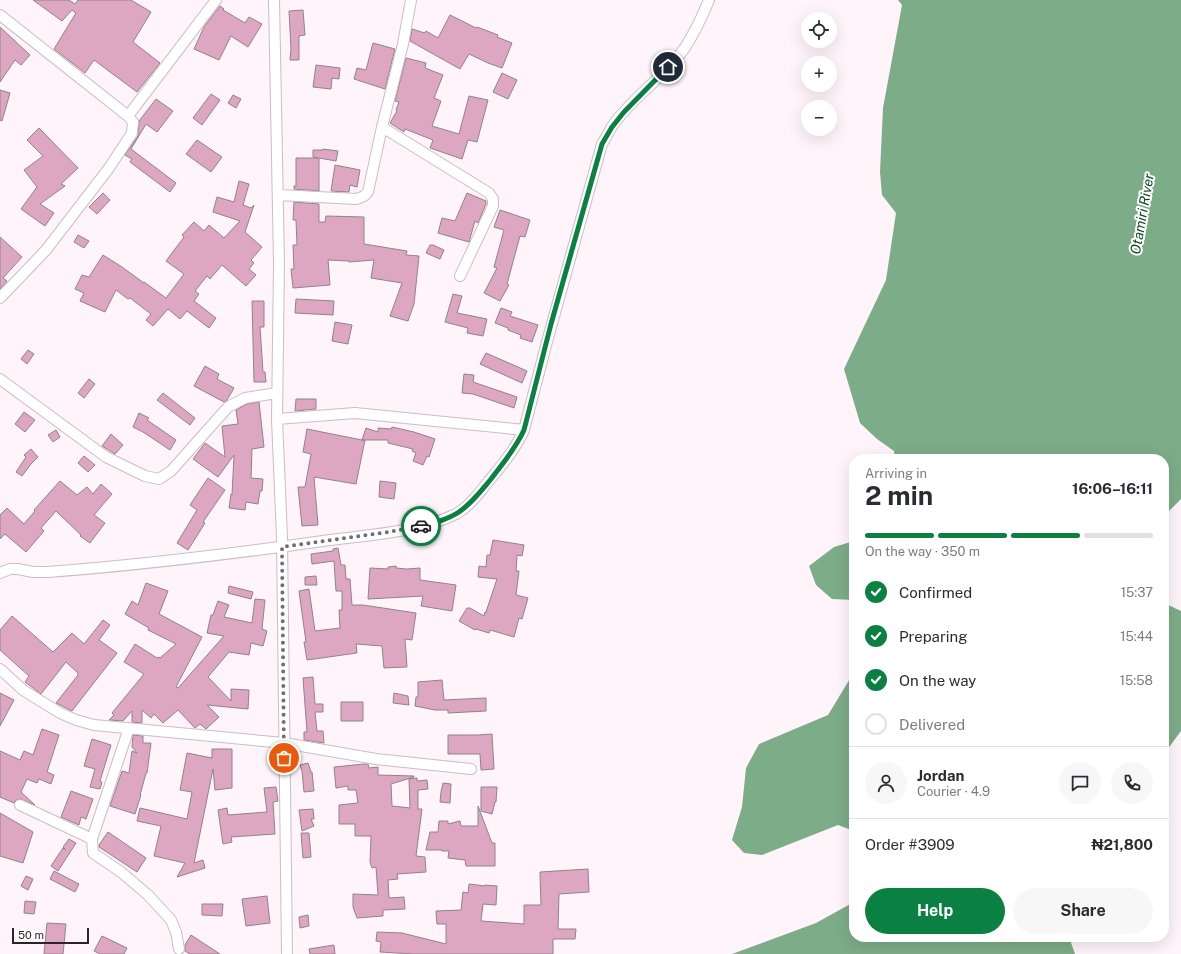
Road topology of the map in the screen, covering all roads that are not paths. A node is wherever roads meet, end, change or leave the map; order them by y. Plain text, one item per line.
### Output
1 (216, 0) edge
2 (274, 0) edge
3 (411, 0) edge
4 (709, 0) edge
5 (0, 15) edge
6 (128, 116) junction
7 (382, 127) junction
8 (278, 195) junction
9 (460, 276) dead end
10 (0, 298) edge
11 (0, 379) edge
12 (277, 393) junction
13 (277, 419) junction
14 (524, 430) junction
15 (282, 547) junction
16 (0, 573) edge
17 (0, 669) edge
18 (129, 728) junction
19 (284, 743) junction
20 (472, 769) dead end
21 (20, 805) dead end
22 (92, 838) junction
23 (179, 949) dead end
24 (287, 954) edge

1 - 6 street
2 - 8 street
3 - 7 street
4 - 14 street
5 - 6 street
6 - 10 street
7 - 8 street
7 - 9 street
8 - 12 street
11 - 12 street
12 - 13 street
13 - 14 street
13 - 15 street
14 - 15 street
15 - 16 street
15 - 19 street
17 - 18 street
18 - 19 street
18 - 22 street
19 - 20 street
19 - 24 street
21 - 22 street
22 - 23 street

